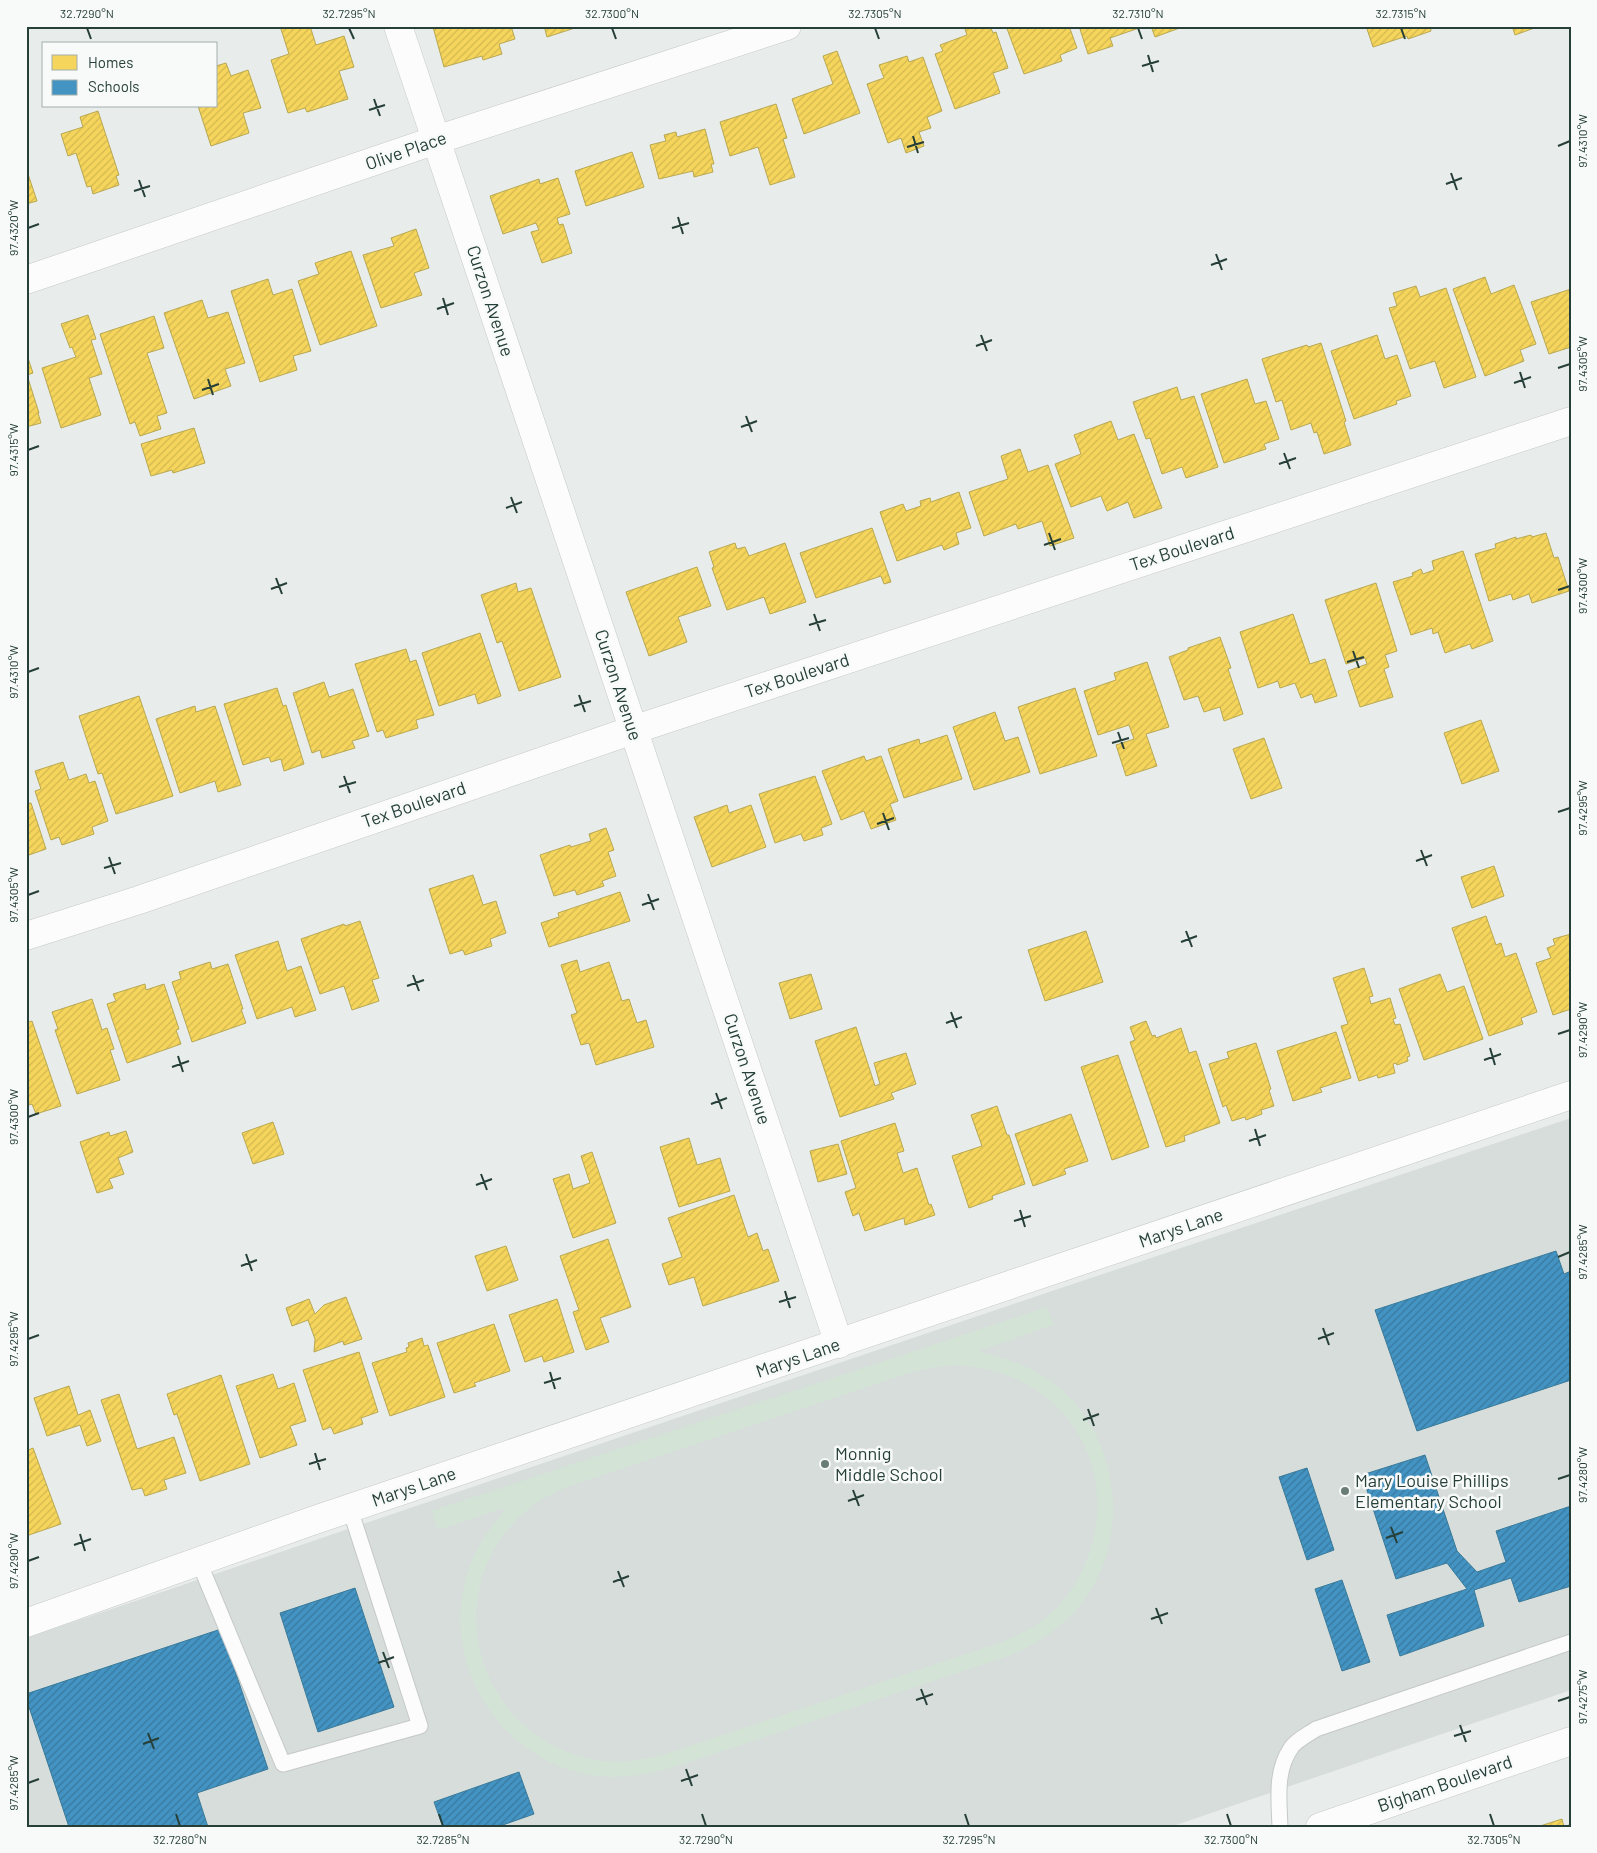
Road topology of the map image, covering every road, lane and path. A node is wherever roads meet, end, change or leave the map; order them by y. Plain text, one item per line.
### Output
1 (398, 26) edge
2 (787, 26) edge
3 (436, 140) junction
4 (26, 280) edge
5 (1571, 421) edge
6 (633, 730) junction
7 (26, 936) edge
8 (1571, 1095) edge
9 (839, 1344) junction
10 (350, 1509) junction
11 (200, 1562) junction
12 (26, 1623) edge
13 (1571, 1642) edge
14 (1571, 1741) edge
15 (1280, 1827) edge
16 (1320, 1827) edge

1 - 3 street, Curzon Avenue
2 - 3 street, Olive Place
3 - 4 street, Olive Place
3 - 6 street, Curzon Avenue
5 - 6 street, Tex Boulevard
6 - 7 street, Tex Boulevard
6 - 9 street, Curzon Avenue
8 - 9 street, Marys Lane
9 - 10 street, Marys Lane
10 - 11 street, Marys Lane
10 - 11 lane
11 - 12 street, Marys Lane
13 - 15 lane
14 - 16 street, Bigham Boulevard

